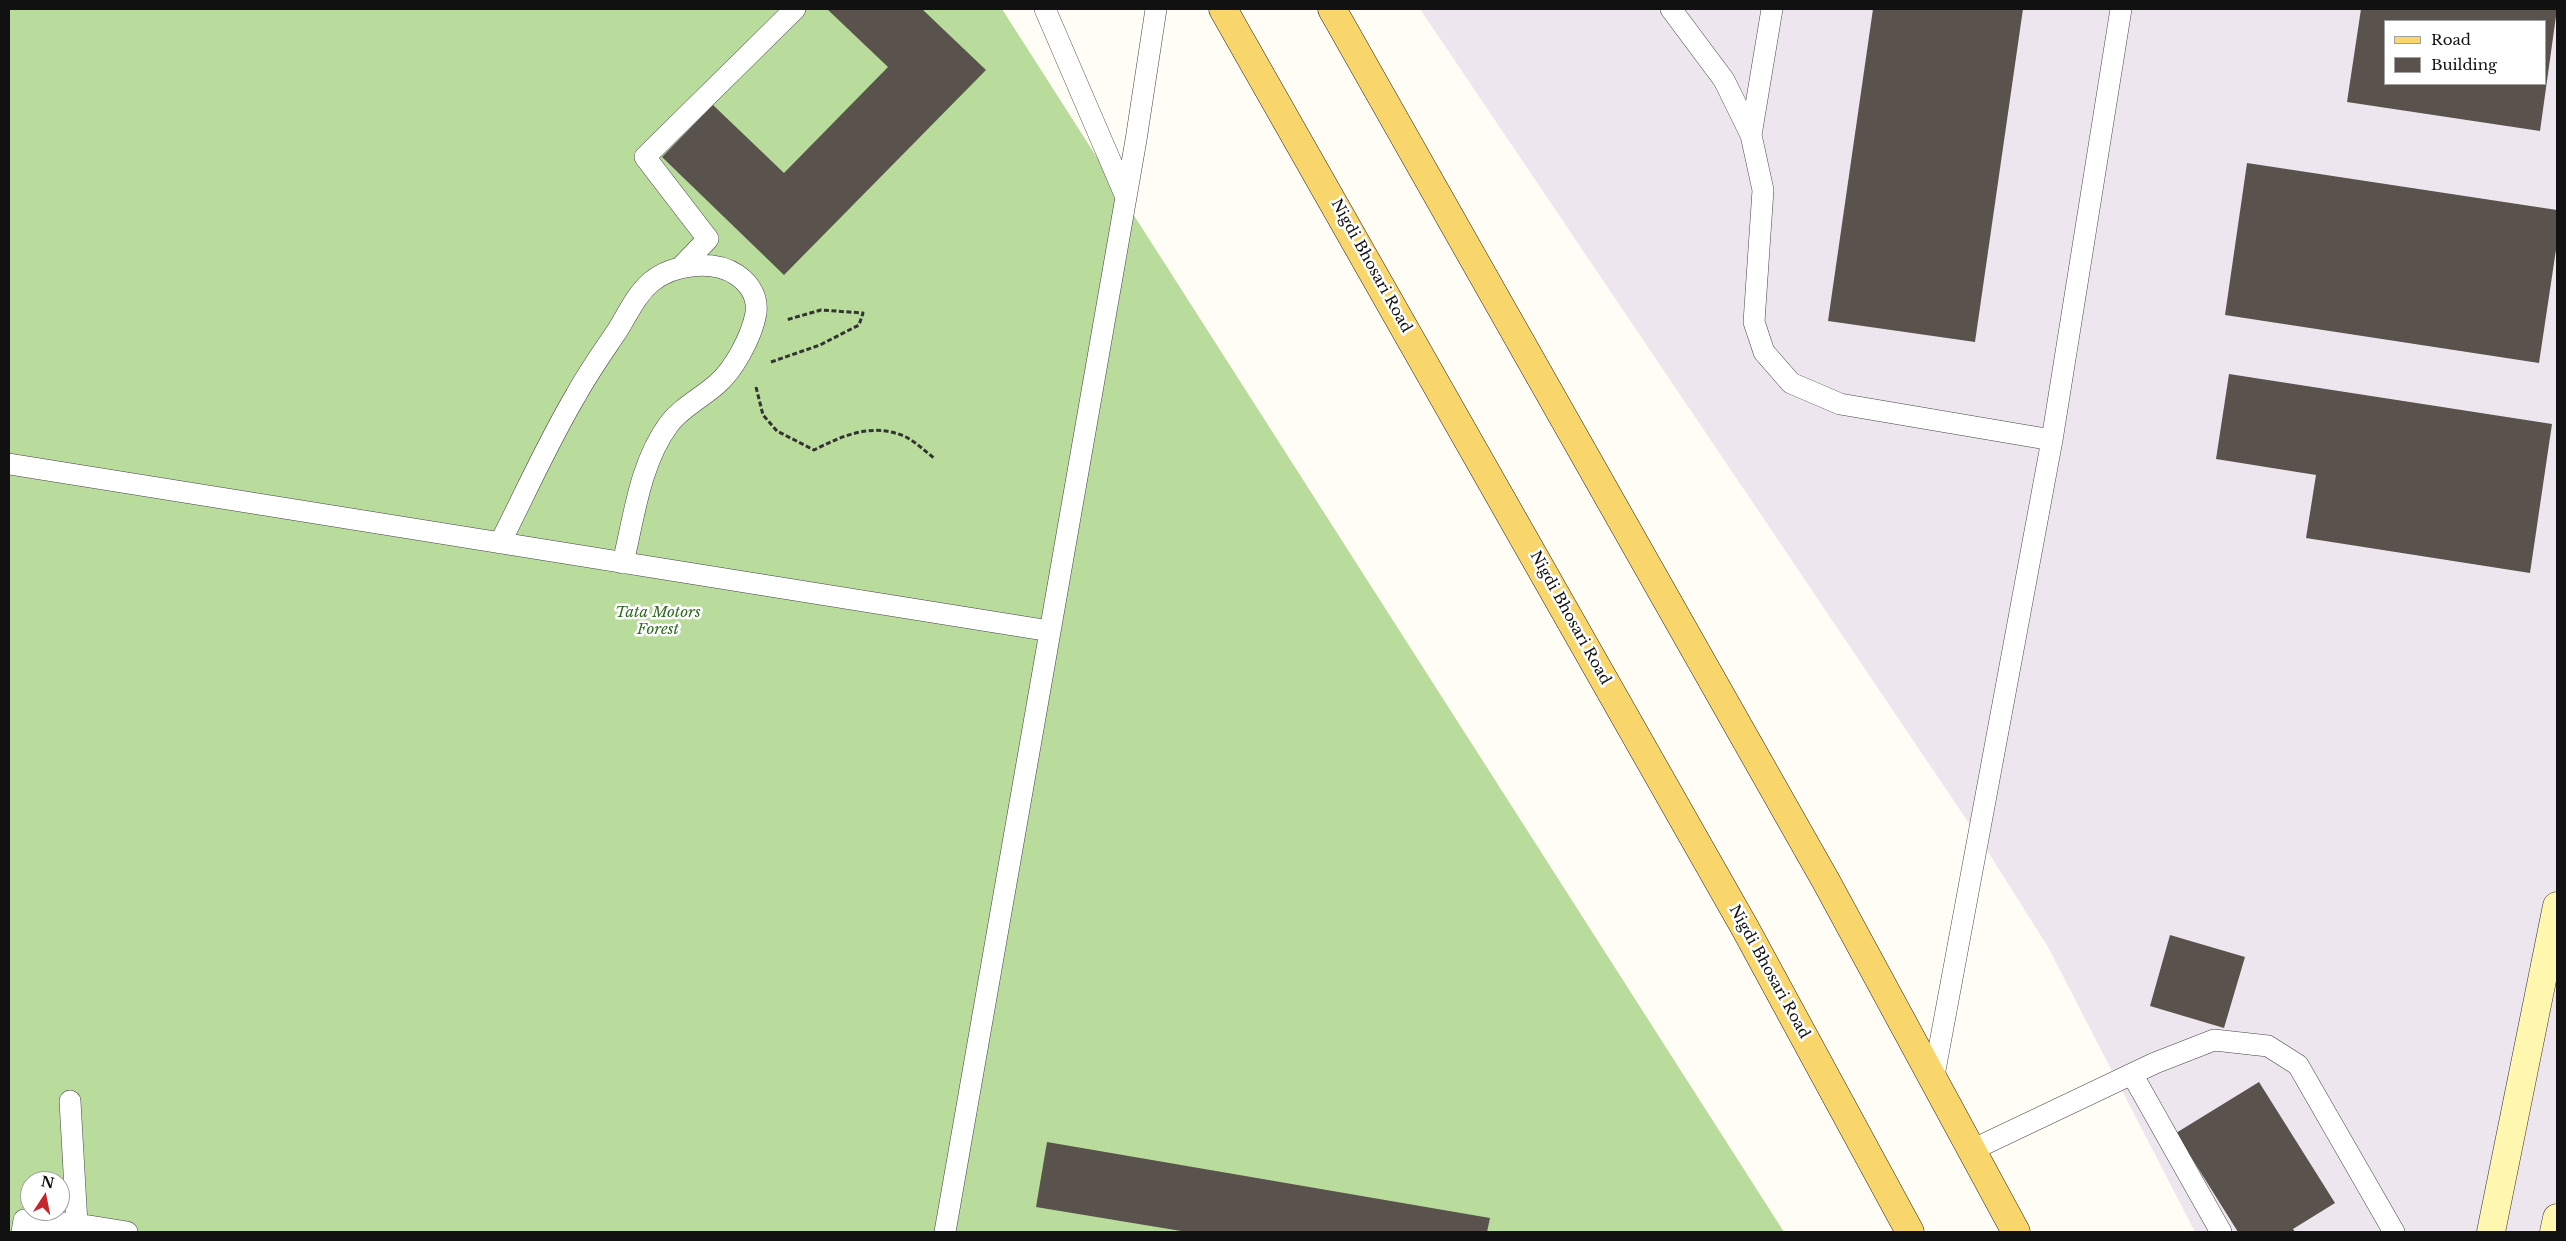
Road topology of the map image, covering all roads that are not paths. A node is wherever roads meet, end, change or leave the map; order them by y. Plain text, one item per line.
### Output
1 (795, 9) edge
2 (1045, 9) edge
3 (1156, 9) edge
4 (1224, 9) edge
5 (1332, 9) edge
6 (1671, 9) edge
7 (1772, 9) edge
8 (2121, 9) edge
9 (1751, 135) junction
10 (1126, 197) junction
11 (682, 267) junction
12 (2052, 440) junction
13 (9, 464) edge
14 (500, 543) junction
15 (623, 563) junction
16 (1050, 631) junction
17 (2557, 906) edge
18 (2132, 1074) junction
19 (1933, 1080) junction
20 (70, 1101) dead end
21 (1972, 1150) junction
22 (2557, 1218) edge
23 (77, 1224) junction
24 (22, 1232) edge
25 (127, 1232) edge
26 (945, 1232) edge
27 (1910, 1232) edge
28 (2016, 1232) edge
29 (2221, 1232) edge
30 (2394, 1232) edge
31 (2491, 1232) edge
32 (2554, 1232) edge

1 - 11 lane
2 - 10 lane
3 - 10 lane
4 - 27 main road, Nigdi Bhosari Road
5 - 19 main road
6 - 9 lane
7 - 9 lane
8 - 12 lane
9 - 12 lane
10 - 16 lane
11 - 14 lane
11 - 15 lane
12 - 19 lane
13 - 14 lane
14 - 15 lane
15 - 16 lane
16 - 26 lane
17 - 31 street
18 - 21 lane
18 - 29 lane
18 - 30 lane
19 - 21 main road
20 - 23 lane
21 - 28 main road
22 - 32 street
23 - 24 lane
23 - 25 lane

